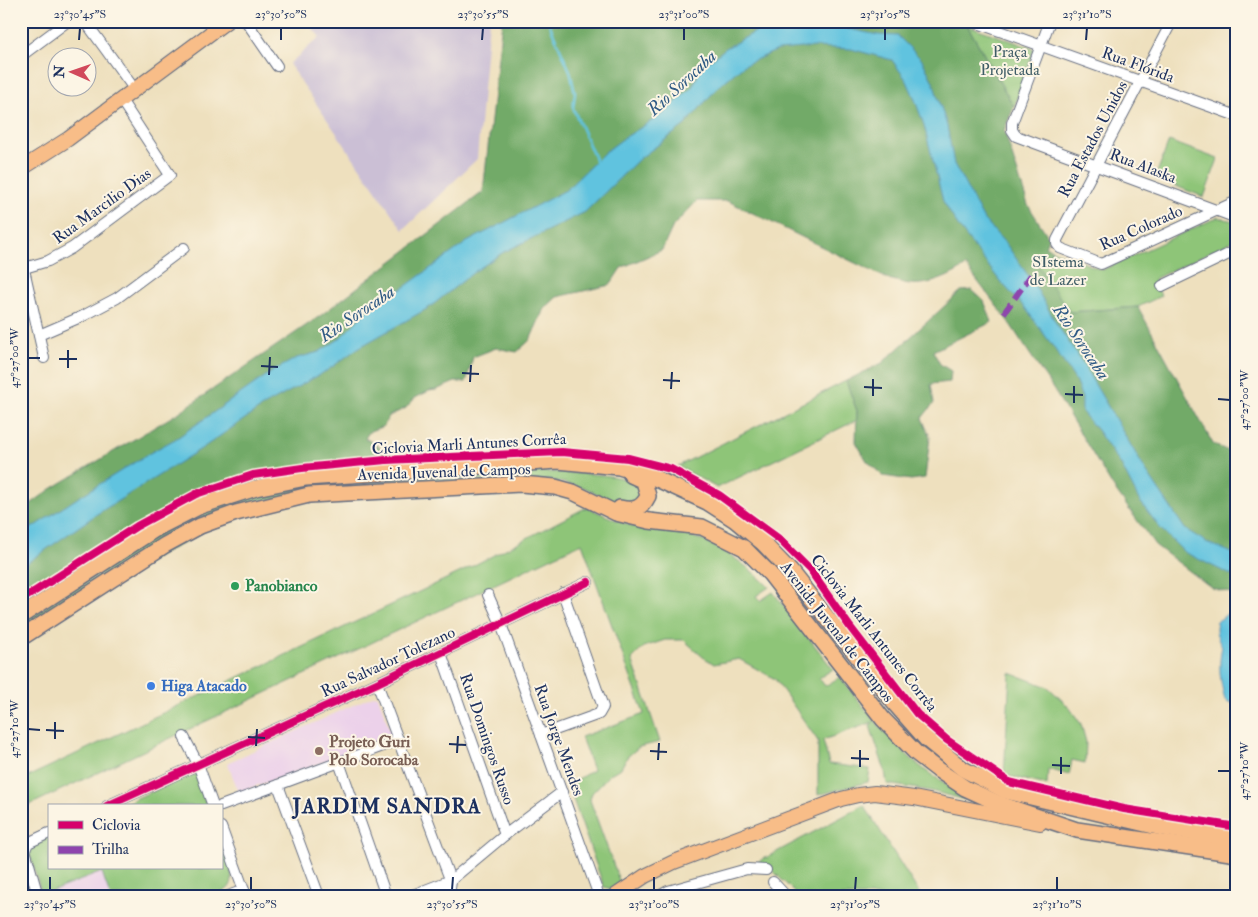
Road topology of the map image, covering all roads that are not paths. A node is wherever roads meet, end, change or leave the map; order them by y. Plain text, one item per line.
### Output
1 (68, 21) edge
2 (84, 21) edge
3 (227, 21) edge
4 (246, 21) edge
5 (972, 21) edge
6 (1050, 21) edge
7 (1172, 21) edge
8 (1041, 46) junction
9 (21, 56) edge
10 (277, 66) dead end
11 (1140, 81) junction
12 (134, 90) junction
13 (121, 100) junction
14 (1237, 116) edge
15 (1096, 165) junction
16 (21, 169) edge
17 (1237, 200) edge
18 (1216, 210) junction
19 (1237, 218) edge
20 (1057, 244) joint
21 (184, 248) dead end
22 (1237, 250) edge
23 (21, 256) edge
24 (22, 269) edge
25 (1162, 286) dead end
26 (39, 335) junction
27 (44, 358) dead end
28 (577, 463) junction
29 (573, 492) junction
30 (588, 582) dead end
31 (563, 593) junction
32 (488, 596) dead end
33 (21, 616) edge
34 (500, 624) junction
35 (21, 638) edge
36 (441, 653) junction
37 (377, 683) junction
38 (541, 735) junction
39 (184, 737) dead end
40 (399, 740) junction
41 (339, 762) junction
42 (198, 764) junction
43 (278, 785) junction
44 (562, 792) junction
45 (111, 804) edge
46 (212, 804) edge
47 (222, 806) edge
48 (222, 830) edge
49 (1078, 830) junction
50 (48, 833) edge
51 (505, 835) junction
52 (1237, 840) edge
53 (1237, 854) edge
54 (766, 870) dead end
55 (450, 880) junction
56 (773, 882) dead end
57 (245, 893) edge
58 (38, 896) edge
59 (228, 896) edge
60 (318, 896) edge
61 (386, 896) edge
62 (410, 896) edge
63 (449, 896) edge
64 (599, 896) edge
65 (615, 896) edge
66 (659, 896) edge
67 (786, 896) edge

1 - 9 street
2 - 12 street
3 - 12 main road
4 - 10 street
5 - 8 street, Rua Flórida
6 - 8 street
7 - 11 street, Rua Estados Unidos
8 - 11 street, Rua Flórida
8 - 15 street, Rua Alaska
11 - 14 street, Rua Flórida
11 - 15 street, Rua Estados Unidos
12 - 13 main road
13 - 16 main road
13 - 24 street, Rua Marcilio Dias
15 - 18 street, Rua Alaska
15 - 20 street, Rua Estados Unidos
17 - 18 street, Rua Colorado
18 - 19 street, Rua Alaska
18 - 20 street, Rua Colorado
21 - 26 street
22 - 25 street
23 - 24 street
24 - 26 street
26 - 27 street
28 - 29 highway
28 - 33 highway, Avenida Juvenal de Campos
28 - 52 highway, Avenida Juvenal de Campos
29 - 35 highway, Avenida Juvenal de Campos
29 - 49 highway, Avenida Juvenal de Campos
30 - 31 street, Rua Salvador Tolezano
31 - 34 street, Rua Salvador Tolezano
31 - 38 street
32 - 34 street, Rua Jorge Mendes
34 - 36 street, Rua Salvador Tolezano
34 - 38 street, Rua Jorge Mendes
36 - 37 street, Rua Salvador Tolezano
36 - 51 street, Rua Domingos Russo
37 - 40 street
37 - 42 street, Rua Salvador Tolezano
38 - 44 street, Rua Jorge Mendes
39 - 42 street
40 - 41 street
40 - 55 street
41 - 43 street
41 - 61 street
42 - 45 street, Rua Salvador Tolezano
42 - 46 street
43 - 47 street
43 - 60 street
44 - 51 street
44 - 64 street, Rua Jorge Mendes
48 - 57 street
49 - 53 highway, Avenida Juvenal de Campos
49 - 65 main road
50 - 58 street
51 - 55 street
54 - 66 street
55 - 62 street
55 - 63 street
56 - 67 street
57 - 59 street

